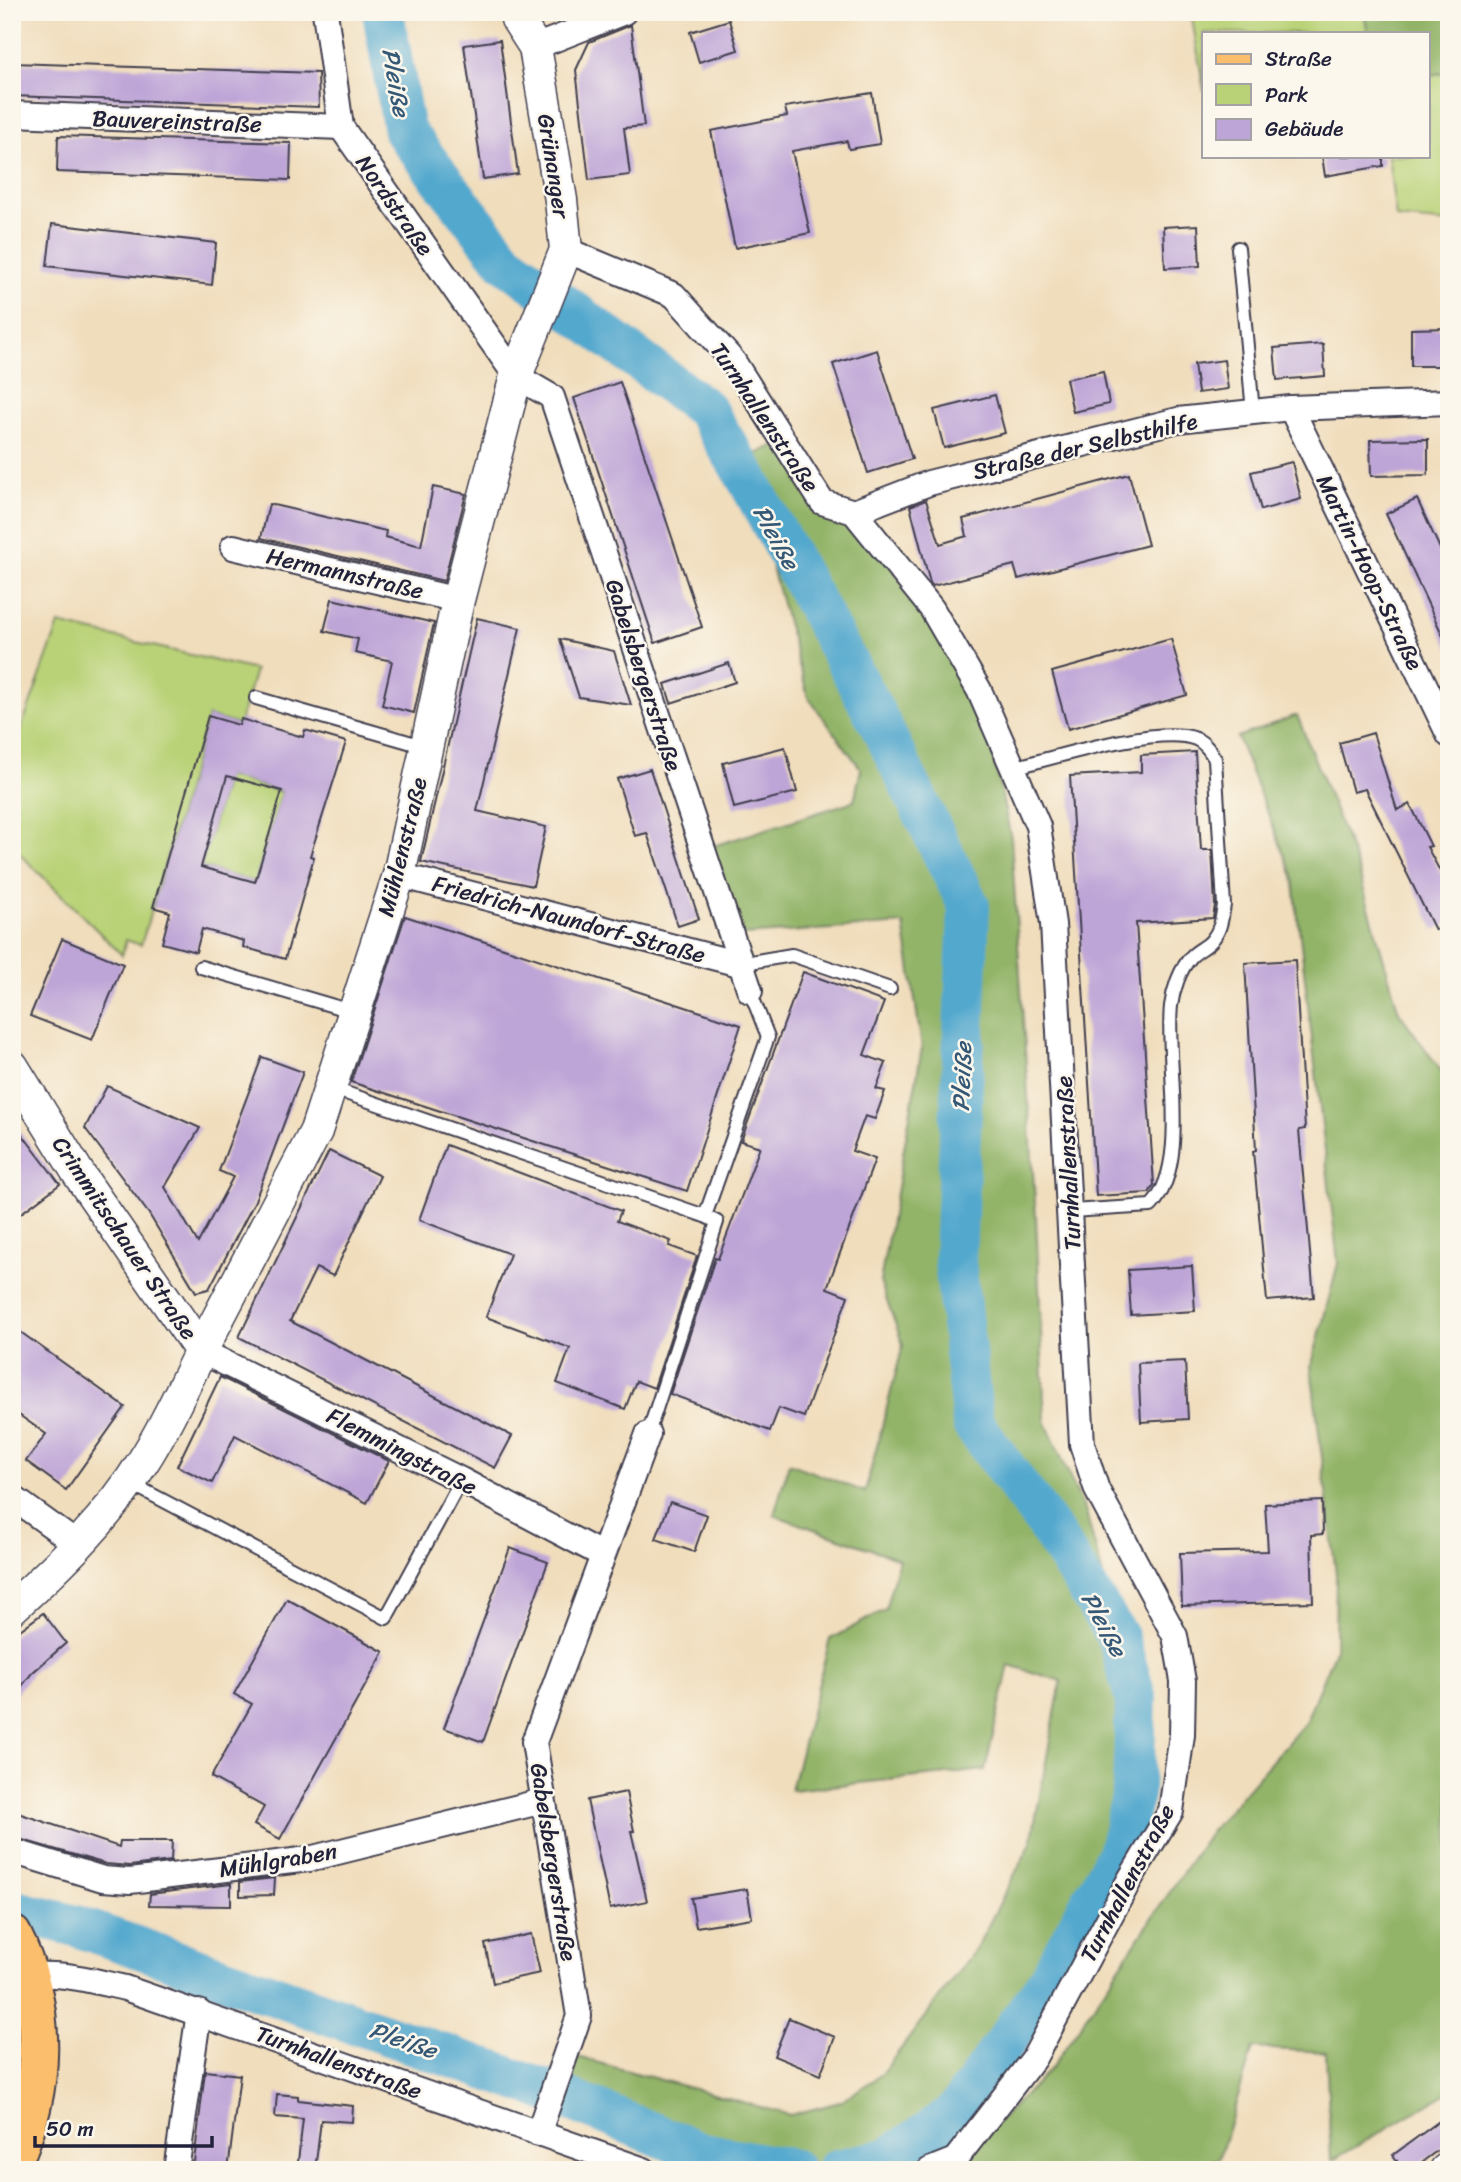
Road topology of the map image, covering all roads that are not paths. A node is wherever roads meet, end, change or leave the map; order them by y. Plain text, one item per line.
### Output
1 (325, 12) edge
2 (517, 12) edge
3 (624, 12) edge
4 (535, 47) junction
5 (12, 114) edge
6 (341, 127) junction
7 (1238, 248) dead end
8 (561, 260) junction
9 (536, 320) joint
10 (516, 376) junction
11 (1449, 402) edge
12 (1291, 408) junction
13 (1252, 412) junction
14 (854, 512) junction
15 (233, 547) dead end
16 (458, 600) junction
17 (256, 698) dead end
18 (1449, 735) edge
19 (426, 747) junction
20 (1013, 768) junction
21 (399, 875) junction
22 (739, 964) junction
23 (201, 967) dead end
24 (890, 989) dead end
25 (750, 991) joint
26 (354, 1012) junction
27 (12, 1066) edge
28 (330, 1088) junction
29 (1070, 1211) junction
30 (705, 1216) junction
31 (201, 1350) junction
32 (648, 1434) joint
33 (461, 1480) junction
34 (129, 1482) junction
35 (12, 1497) edge
36 (77, 1544) junction
37 (601, 1554) junction
38 (12, 1608) edge
39 (543, 1801) junction
40 (12, 1852) edge
41 (18, 1960) edge
42 (200, 2012) junction
43 (538, 2134) junction
44 (12, 2162) edge
45 (176, 2170) edge
46 (644, 2170) edge
47 (930, 2170) edge

1 - 6 street, Nordstraße
2 - 4 street, Grünanger
3 - 4 street
4 - 8 street, Grünanger
5 - 6 street, Bauvereinstraße
6 - 10 street, Nordstraße
7 - 13 lane
8 - 9 street, Grünanger
8 - 14 street, Turnhallenstraße
9 - 10 street, Mühlenstraße
10 - 16 street, Mühlenstraße
10 - 22 street, Gabelsbergerstraße
11 - 12 street, Straße der Selbsthilfe
12 - 13 street, Straße der Selbsthilfe
12 - 18 street, Martin-Hoop-Straße
13 - 14 street, Straße der Selbsthilfe
14 - 20 street, Turnhallenstraße
15 - 16 street, Hermannstraße
16 - 19 street, Mühlenstraße
17 - 19 lane
19 - 21 street, Mühlenstraße
20 - 29 street, Turnhallenstraße
20 - 29 lane
21 - 22 street, Friedrich-Naundorf-Straße
21 - 26 street, Mühlenstraße
22 - 24 lane
22 - 25 street, Gabelsbergerstraße
23 - 26 lane
25 - 30 lane
26 - 28 street, Mühlenstraße
27 - 31 street, Crimmitschauer Straße
28 - 30 lane
28 - 31 street, Mühlenstraße
29 - 47 street, Turnhallenstraße
30 - 32 lane
31 - 33 street, Flemmingstraße
31 - 34 street, Crimmitschauer Straße
32 - 37 street, Gabelsbergerstraße
33 - 34 lane
33 - 37 street, Flemmingstraße
34 - 36 street, Crimmitschauer Straße
35 - 36 street
36 - 38 street, Crimmitschauer Straße
37 - 39 street, Gabelsbergerstraße
39 - 40 street, Mühlgraben
39 - 43 street, Gabelsbergerstraße
41 - 42 street, Turnhallenstraße
41 - 44 main road
42 - 43 street, Turnhallenstraße
42 - 45 street
43 - 46 street, Turnhallenstraße

